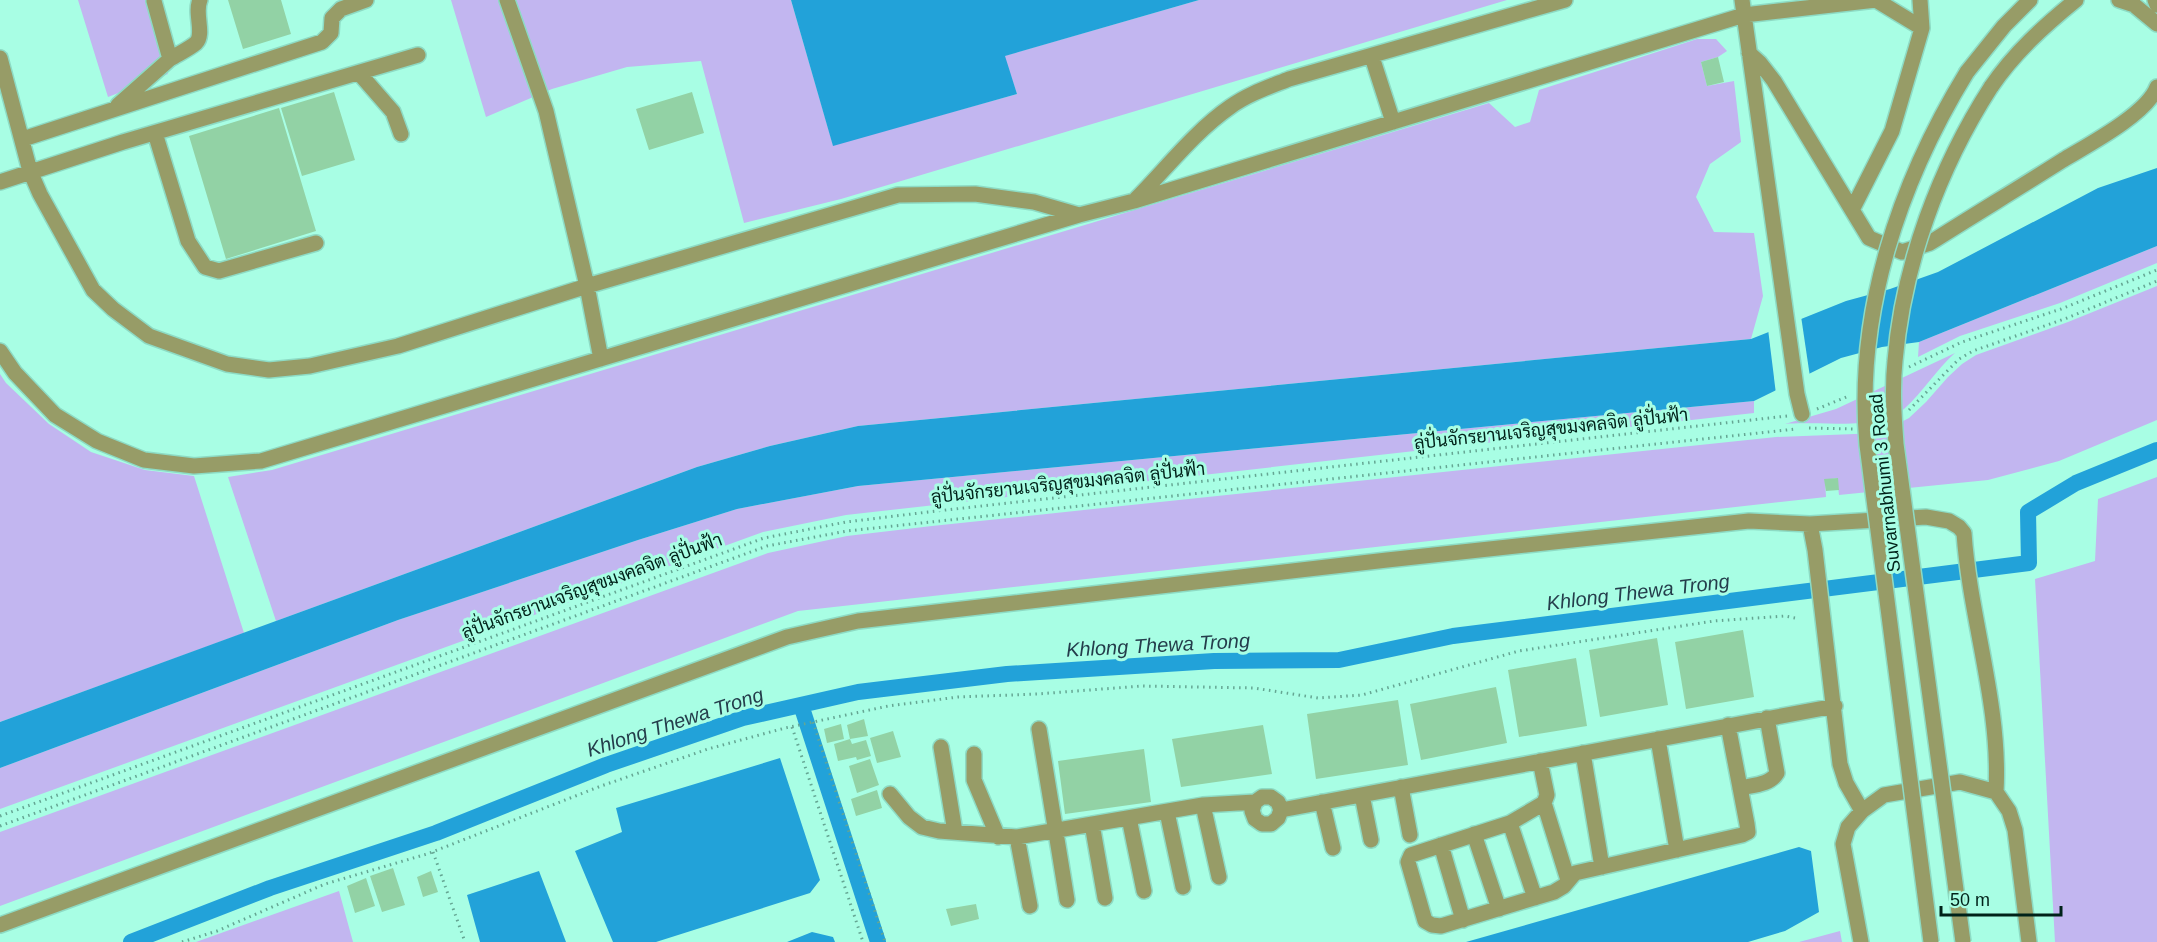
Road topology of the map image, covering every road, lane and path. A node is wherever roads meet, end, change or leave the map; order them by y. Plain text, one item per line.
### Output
1 (200, 0) edge
2 (366, 0) edge
3 (507, 0) edge
4 (1565, 0) edge
5 (1876, 0) edge
6 (1920, 0) edge
7 (2030, 0) edge
8 (2076, 0) edge
9 (2084, 0) edge
10 (2119, 0) edge
11 (2155, 0) edge
12 (154, 1) edge
13 (2157, 5) edge
14 (1743, 7) edge
15 (2157, 24) edge
16 (1922, 28) junction
17 (1749, 53) junction
18 (418, 55) dead end
19 (1372, 57) junction
20 (0, 58) edge
21 (170, 59) junction
22 (359, 73) junction
23 (2157, 87) edge
24 (111, 111) junction
25 (1393, 122) junction
26 (155, 133) junction
27 (401, 134) dead end
28 (22, 139) junction
29 (30, 171) junction
30 (0, 182) edge
31 (1134, 201) junction
32 (1852, 210) junction
33 (1079, 215) junction
34 (316, 243) dead end
35 (2157, 270) edge
36 (2157, 281) edge
37 (588, 286) junction
38 (0, 351) edge
39 (601, 358) junction
40 (1904, 369) dead end
41 (1854, 394) dead end
42 (1802, 414) junction
43 (1906, 414) dead end
44 (1856, 429) dead end
45 (1810, 524) junction
46 (1795, 618) dead end
47 (1834, 706) junction
48 (1767, 718) junction
49 (813, 722) junction
50 (1728, 725) junction
51 (792, 727) junction
52 (1039, 729) dead end
53 (1658, 739) junction
54 (941, 747) dead end
55 (1583, 753) junction
56 (974, 754) dead end
57 (1540, 761) junction
58 (1401, 787) junction
59 (1740, 788) junction
60 (1996, 792) junction
61 (890, 794) dead end
62 (1362, 795) junction
63 (1255, 802) junction
64 (1322, 802) junction
65 (1544, 803) junction
66 (1203, 805) junction
67 (1281, 810) junction
68 (1862, 811) junction
69 (1167, 812) junction
70 (0, 816) edge
71 (1129, 818) junction
72 (1510, 823) junction
73 (1092, 824) junction
74 (0, 826) edge
75 (1055, 831) junction
76 (956, 832) junction
77 (1474, 834) junction
78 (1410, 835) dead end
79 (998, 837) junction
80 (1017, 837) junction
81 (1371, 840) dead end
82 (1441, 845) junction
83 (1333, 849) dead end
84 (1677, 850) junction
85 (433, 852) junction
86 (1602, 867) junction
87 (1219, 877) dead end
88 (1568, 880) junction
89 (1183, 886) dead end
90 (1144, 891) dead end
91 (1105, 898) dead end
92 (1535, 898) junction
93 (1067, 900) dead end
94 (1030, 906) dead end
95 (1499, 909) junction
96 (1463, 920) junction
97 (0, 925) edge
98 (182, 942) edge
99 (465, 942) edge
100 (863, 942) edge
101 (885, 942) edge
102 (1862, 942) edge
103 (1930, 942) edge
104 (1962, 942) edge
105 (2030, 942) edge

1 - 21 street
2 - 24 street
3 - 37 street
4 - 19 street
5 - 14 street
5 - 16 street
6 - 16 street
7 - 103 street, Suvarnabhumi 3 Road, bridge
8 - 9 street
8 - 104 street, Suvarnabhumi 3 Road, bridge
10 - 15 street
11 - 13 street
12 - 21 street
14 - 17 street
14 - 25 street
16 - 32 street
17 - 32 street
17 - 42 street
18 - 22 street
19 - 25 street
19 - 31 street
20 - 28 street
21 - 24 street
22 - 26 street
22 - 27 street
23 - 32 street
24 - 28 street
25 - 31 street
26 - 29 street
26 - 34 street
28 - 29 street
29 - 30 street
29 - 37 street
31 - 33 street
33 - 37 street
33 - 39 street
35 - 40 path
36 - 43 path
37 - 39 street
38 - 39 street
41 - 42 path, ลู่ปั่นจักรยานเจริญสุขมงคลจิต ลู่ปั่นฟ้า
42 - 70 path, ลู่ปั่นจักรยานเจริญสุขมงคลจิต ลู่ปั่นฟ้า
44 - 74 path
45 - 47 street
45 - 60 street
45 - 97 street
46 - 49 path
47 - 48 street
47 - 68 street
48 - 50 street
48 - 59 street
49 - 51 path
49 - 101 path
50 - 53 street
50 - 59 street
51 - 85 path
51 - 100 path
52 - 75 street
53 - 55 street
53 - 84 street
54 - 76 street
55 - 57 street
55 - 86 street
56 - 79 street
57 - 58 street
57 - 65 street
58 - 62 street
58 - 78 street
59 - 84 street
60 - 68 street
60 - 105 street
61 - 76 street
62 - 64 street
62 - 81 street
63 - 66 street
63 - 67 street
63 - 67 street
64 - 67 street
64 - 83 street
65 - 72 street
65 - 88 street
66 - 69 street
66 - 87 street
68 - 102 street
69 - 71 street
69 - 89 street
71 - 73 street
71 - 90 street
72 - 77 street
72 - 92 street
73 - 75 street
73 - 91 street
75 - 80 street
75 - 93 street
76 - 79 street
77 - 82 street
77 - 95 street
79 - 80 street
80 - 94 street
82 - 96 street
82 - 96 street
84 - 86 street
85 - 98 path
85 - 99 path
86 - 88 street
88 - 92 street
92 - 95 street
95 - 96 street

